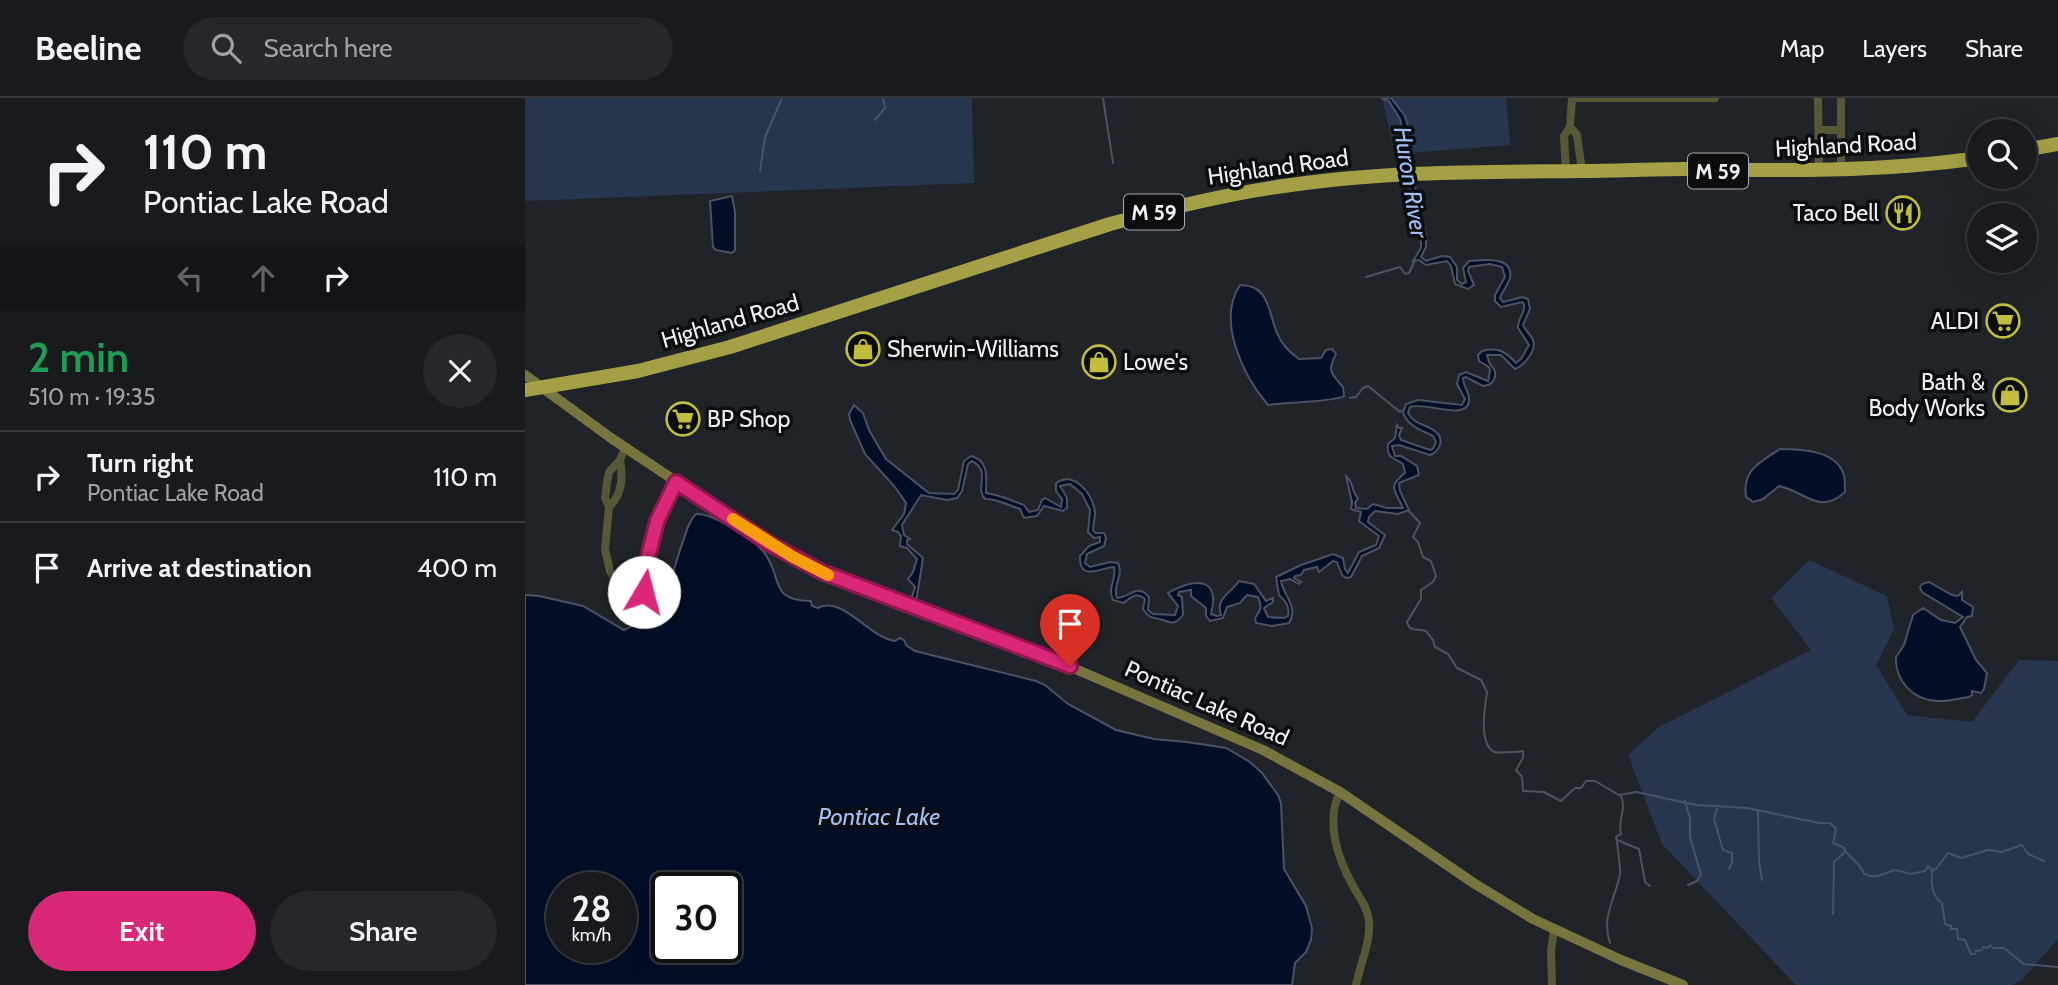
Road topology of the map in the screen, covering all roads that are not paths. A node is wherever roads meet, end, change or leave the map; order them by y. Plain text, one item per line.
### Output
1 (1572, 98) edge
2 (1715, 98) edge
3 (1818, 98) edge
4 (1841, 98) edge
5 (1570, 127) junction
6 (1819, 130) junction
7 (1841, 131) junction
8 (2058, 144) edge
9 (2037, 148) edge
10 (1967, 159) edge
11 (1840, 170) junction
12 (1566, 171) junction
13 (1582, 171) junction
14 (1819, 171) junction
15 (525, 374) edge
16 (543, 388) junction
17 (525, 390) edge
18 (625, 448) junction
19 (620, 460) junction
20 (676, 482) junction
21 (609, 507) junction
22 (1340, 792) junction
23 (1554, 930) junction
24 (1356, 985) edge
25 (1552, 985) edge
26 (1683, 985) edge

1 - 2 street
1 - 5 street
3 - 6 street
4 - 7 street
5 - 12 street
5 - 13 street
6 - 7 street
6 - 14 street
7 - 11 street
8 - 9 highway
10 - 11 highway, Highland Road / M 59
11 - 14 highway, Highland Road / M 59
12 - 13 highway, Highland Road / M 59
12 - 16 highway, Highland Road / M 59
13 - 14 highway, Highland Road / M 59
15 - 16 street, Pontiac Lake Road
16 - 17 highway, Highland Road / M 59
16 - 18 street, Pontiac Lake Road
18 - 19 street
18 - 20 street, Pontiac Lake Road
19 - 21 street
19 - 21 street
20 - 21 street
20 - 22 street, Pontiac Lake Road
22 - 23 street, Pontiac Lake Road
22 - 24 street
23 - 25 street
23 - 26 street, Pontiac Lake Road

